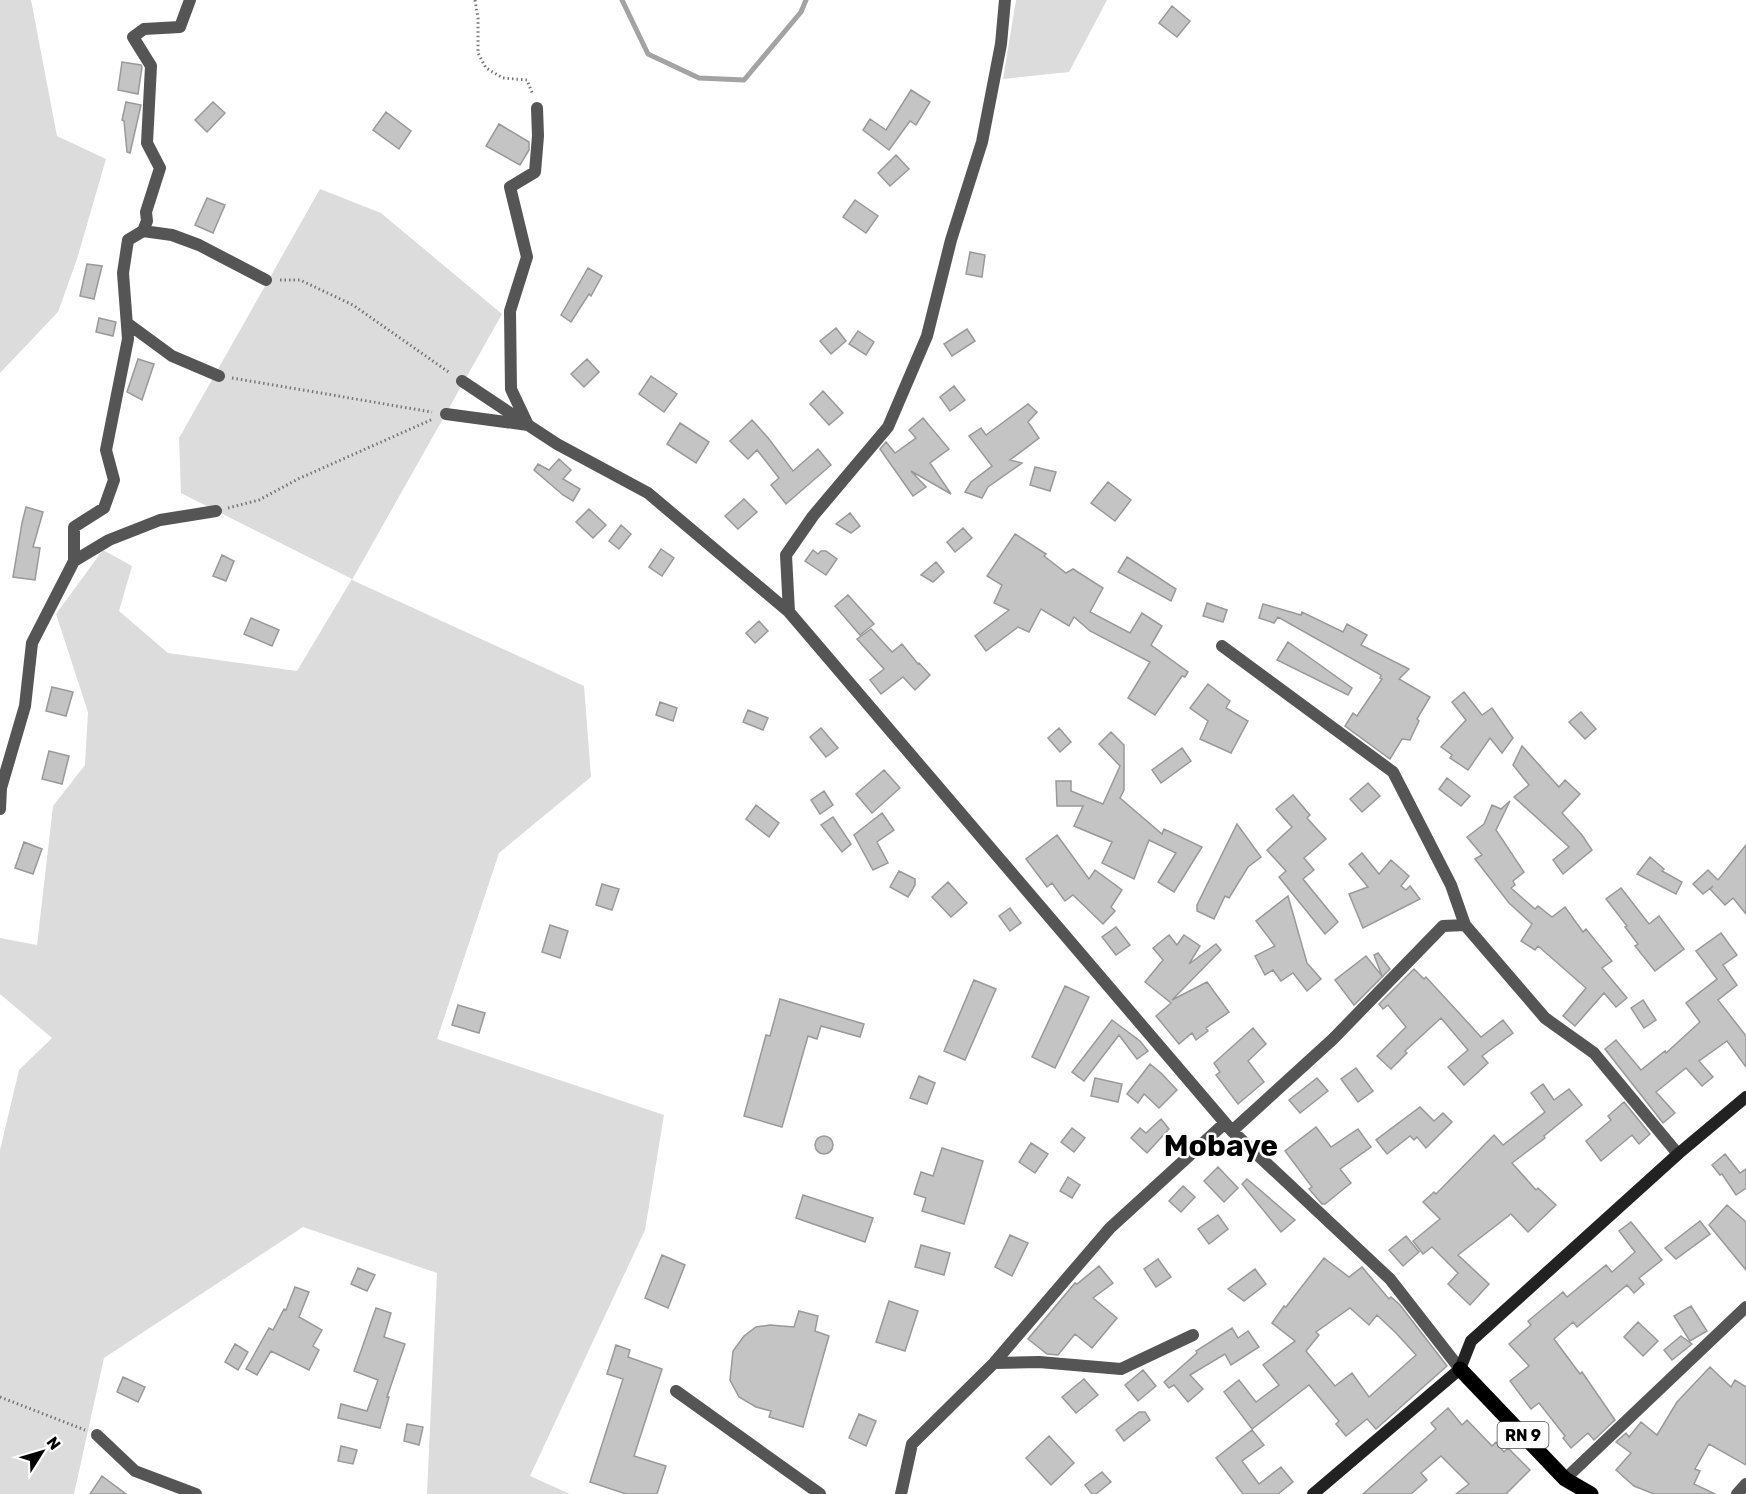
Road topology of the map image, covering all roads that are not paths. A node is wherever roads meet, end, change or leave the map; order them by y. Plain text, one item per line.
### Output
1 (190, 0) edge
2 (1005, 0) edge
3 (537, 108) road end
4 (143, 231) junction
5 (266, 280) road end
6 (127, 323) junction
7 (219, 376) road end
8 (462, 381) road end
9 (446, 414) road end
10 (528, 425) junction
11 (216, 511) road end
12 (74, 561) junction
13 (789, 612) junction
14 (1222, 646) dead end
15 (0, 809) edge
16 (1465, 925) junction
17 (1746, 1097) edge
18 (1228, 1127) junction
19 (1678, 1154) junction
20 (1746, 1307) edge
21 (1193, 1335) dead end
22 (994, 1363) junction
23 (1460, 1369) junction
24 (676, 1391) dead end
25 (98, 1435) road end
26 (1565, 1479) junction
27 (1746, 1484) edge
28 (196, 1494) edge
29 (820, 1494) edge
30 (901, 1494) edge
31 (1313, 1494) edge
32 (1591, 1494) edge
33 (1737, 1494) edge

1 - 4 street
2 - 13 street
3 - 10 street
4 - 5 street
4 - 6 street
6 - 7 street
6 - 12 street
8 - 10 street
9 - 10 street
10 - 13 street
11 - 12 street
12 - 15 street
13 - 18 street
14 - 16 street
16 - 18 street
16 - 19 street
17 - 19 main road
18 - 22 street
18 - 23 street
19 - 23 main road
20 - 26 street
21 - 22 street
22 - 30 street
23 - 26 main road, RN 9
23 - 31 main road
24 - 29 street
25 - 28 street
26 - 32 main road, RN 9
27 - 33 street

